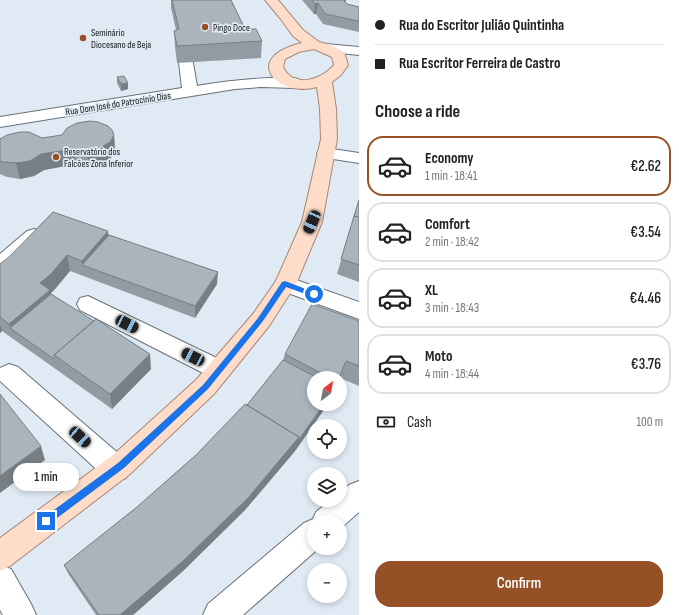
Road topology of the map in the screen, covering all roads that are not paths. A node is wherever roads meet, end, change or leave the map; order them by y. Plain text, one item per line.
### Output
1 (271, 0) edge
2 (298, 33) junction
3 (320, 47) junction
4 (296, 48) junction
5 (359, 51) edge
6 (359, 57) edge
7 (342, 60) junction
8 (277, 62) junction
9 (186, 63) edge
10 (324, 81) junction
11 (235, 84) junction
12 (300, 84) junction
13 (190, 91) junction
14 (328, 109) junction
15 (0, 122) edge
16 (326, 153) junction
17 (359, 158) edge
18 (42, 230) edge
19 (0, 265) edge
20 (285, 284) junction
21 (88, 304) dead end
22 (359, 311) edge
23 (219, 370) junction
24 (9, 374) dead end
25 (116, 469) junction
26 (359, 494) edge
27 (334, 515) edge
28 (307, 539) edge
29 (0, 556) edge
30 (0, 580) edge
31 (20, 615) edge
32 (219, 615) edge

1 - 2 main road
2 - 3 main road
2 - 4 main road
3 - 4 main road
3 - 5 street
3 - 7 main road
4 - 8 main road
6 - 7 street
7 - 10 main road
8 - 11 street, Rua Dom José do Patrocínio Dias
8 - 12 main road
9 - 13 street
10 - 12 main road
10 - 14 main road
11 - 12 street, Rua Dom José do Patrocínio Dias
11 - 13 street, Rua Dom José do Patrocínio Dias
12 - 14 main road
13 - 15 street, Rua Dom José do Patrocínio Dias
14 - 16 main road
16 - 17 street
16 - 20 main road
18 - 19 street
20 - 22 street
20 - 23 main road
21 - 23 street
23 - 25 main road
24 - 25 street
25 - 29 main road
26 - 27 street
28 - 32 street
30 - 31 street

